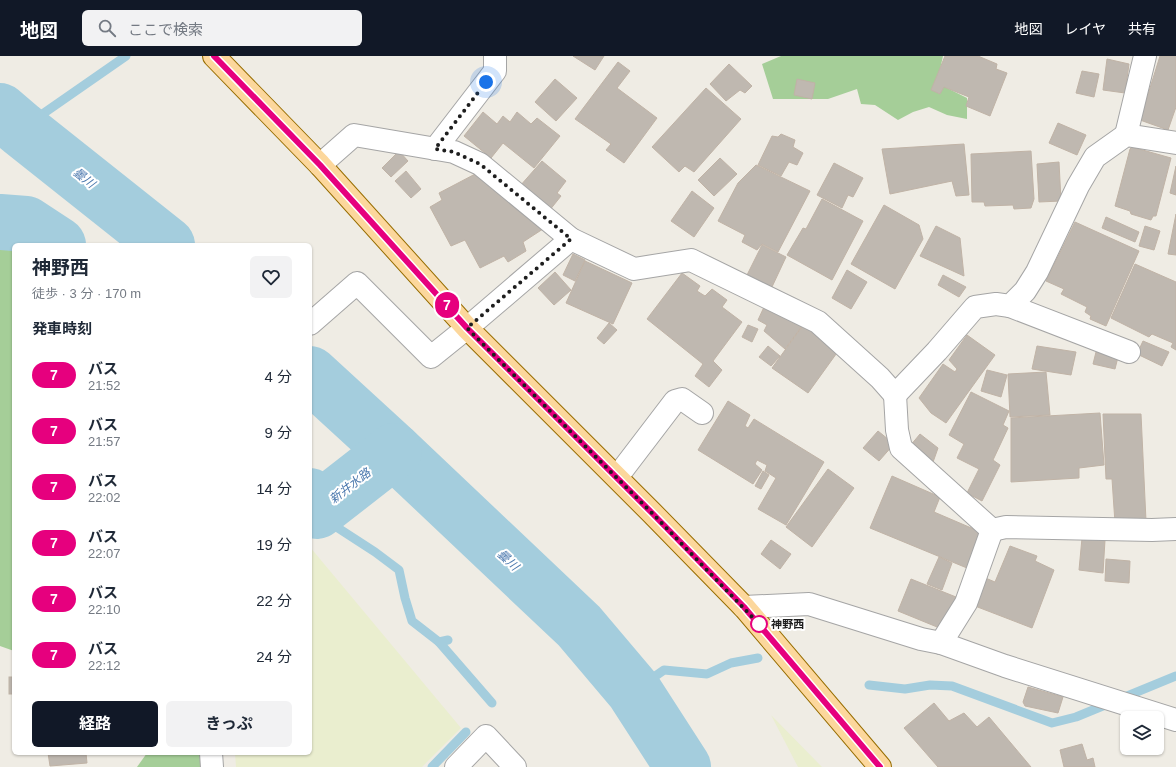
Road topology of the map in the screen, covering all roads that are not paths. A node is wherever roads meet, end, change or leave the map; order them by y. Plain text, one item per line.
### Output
1 (214, 56) edge
2 (495, 56) edge
3 (1145, 56) edge
4 (1126, 135) junction
5 (1176, 143) edge
6 (435, 149) junction
7 (320, 165) junction
8 (571, 239) junction
9 (1010, 306) junction
10 (312, 322) edge
11 (467, 328) junction
12 (1130, 352) dead end
13 (896, 396) junction
14 (702, 413) dead end
15 (616, 477) junction
16 (1176, 529) edge
17 (992, 530) junction
18 (744, 607) junction
19 (941, 643) junction
20 (1176, 720) edge
21 (211, 755) edge
22 (212, 767) edge
23 (456, 767) edge
24 (515, 767) edge
25 (880, 767) edge

1 - 7 main road
2 - 6 street
3 - 4 street
4 - 5 street
4 - 9 street
6 - 7 street
6 - 8 street
7 - 11 main road
8 - 11 street
8 - 13 street
9 - 12 street
9 - 13 street
10 - 11 street
11 - 15 main road
13 - 17 street
14 - 15 street
15 - 18 main road
16 - 17 street
17 - 19 street
18 - 19 street
18 - 25 main road
19 - 20 street
21 - 22 street
23 - 24 street

